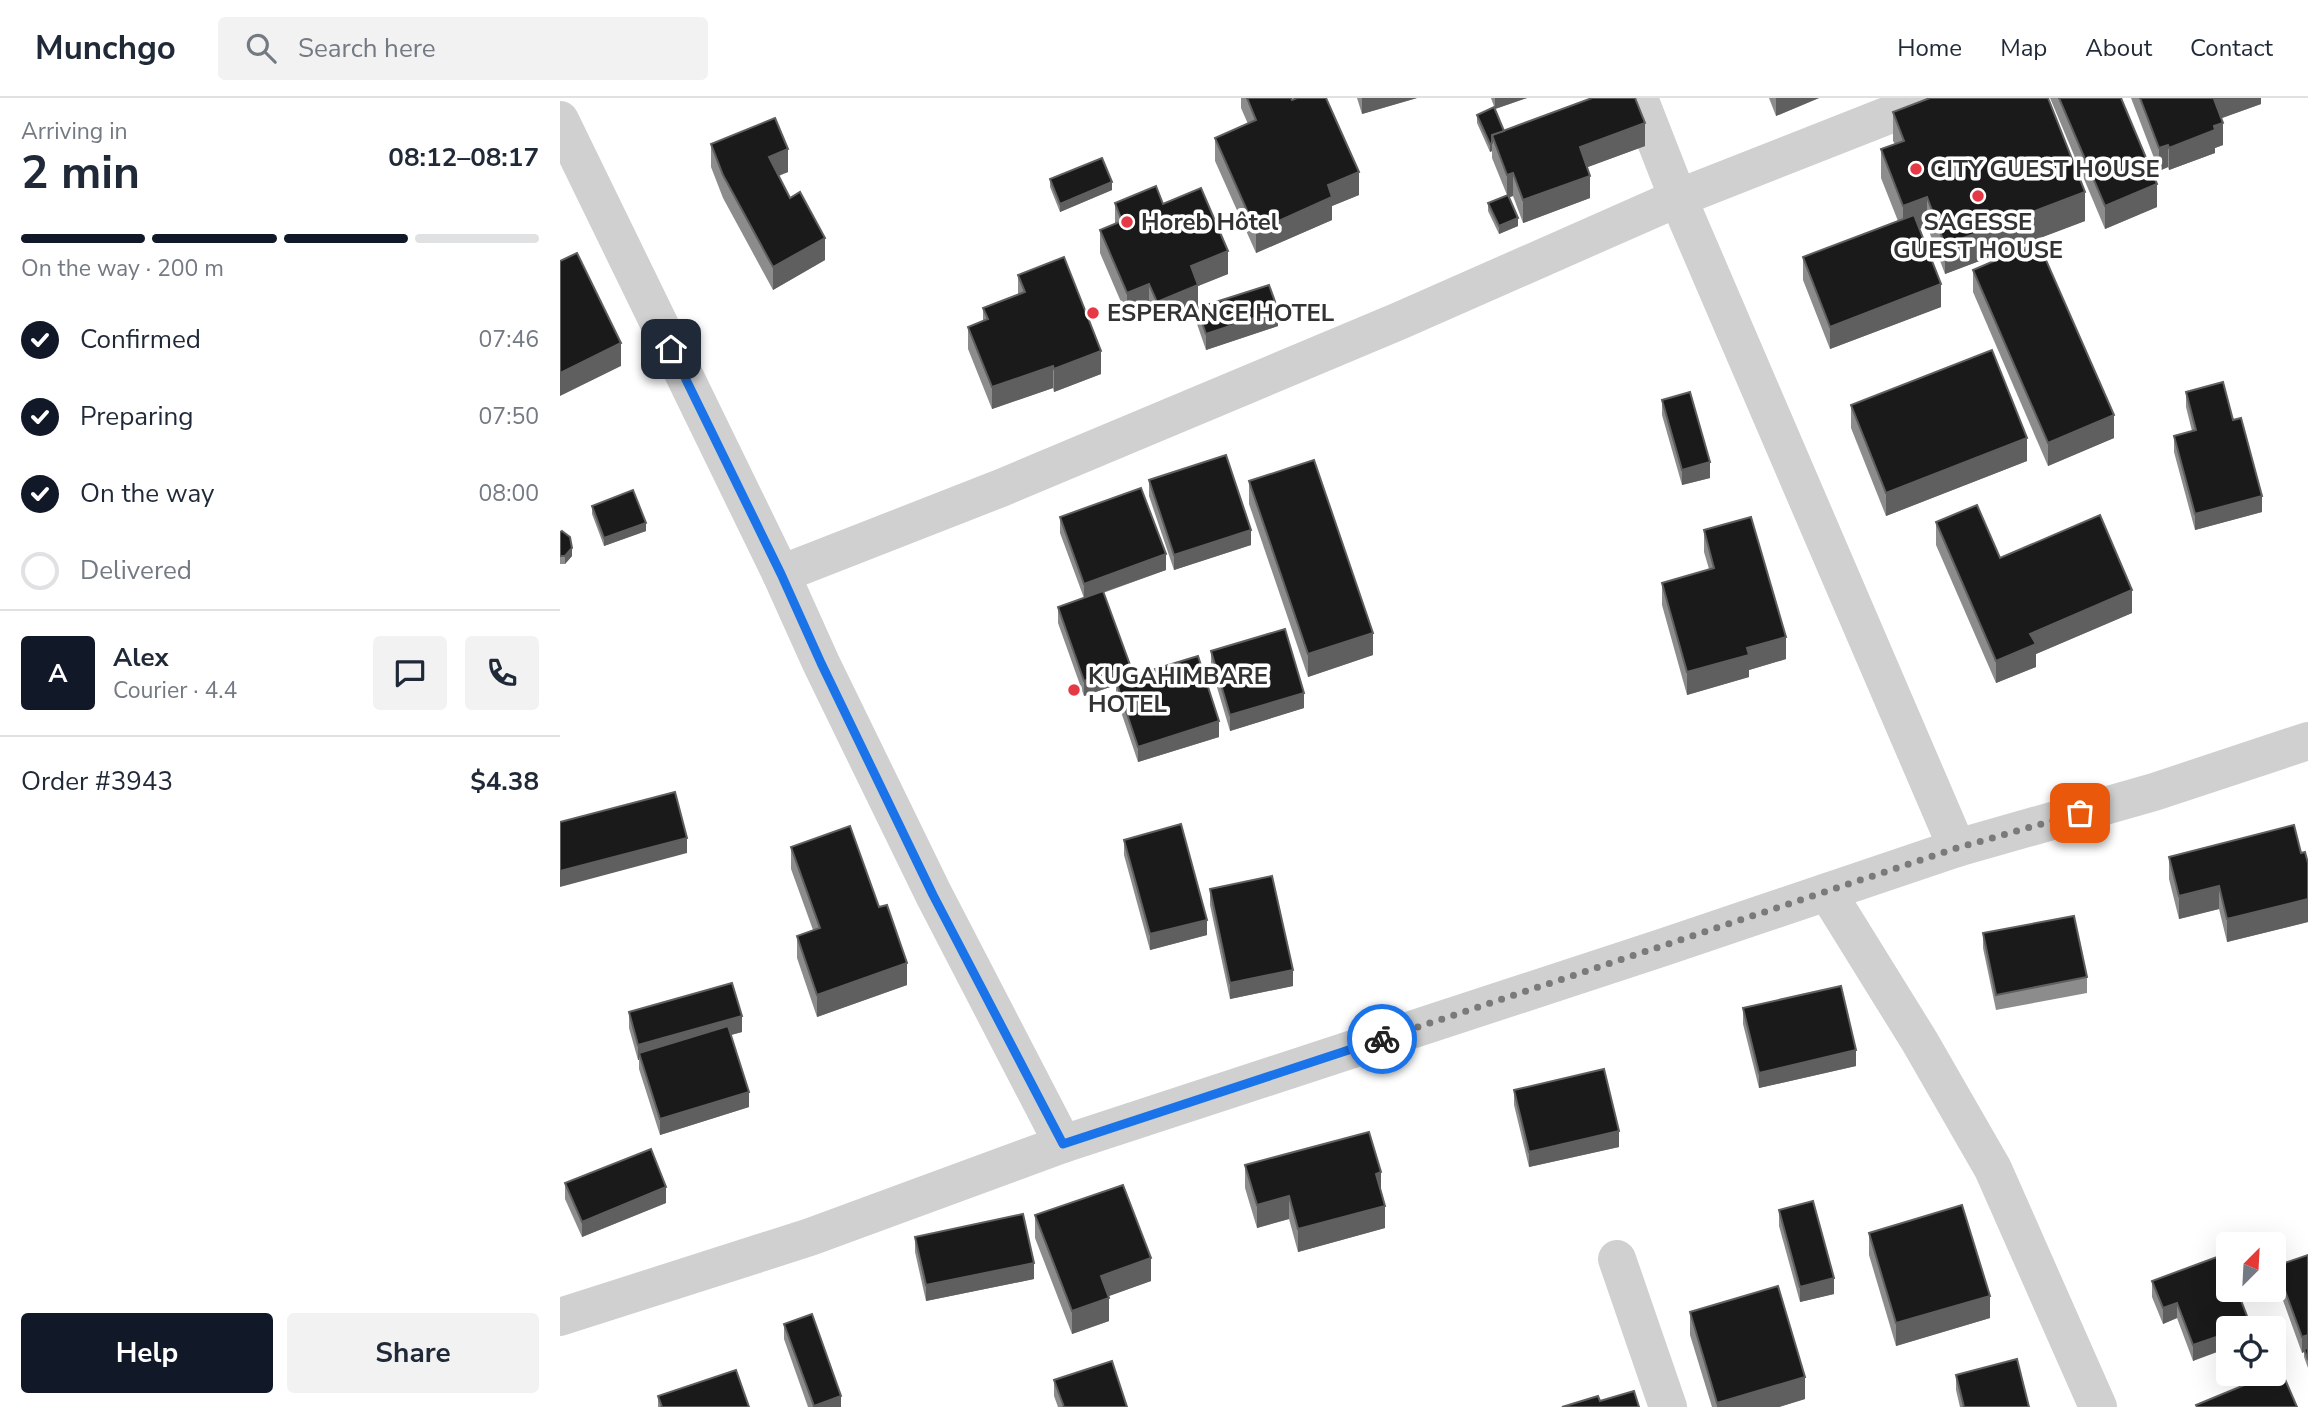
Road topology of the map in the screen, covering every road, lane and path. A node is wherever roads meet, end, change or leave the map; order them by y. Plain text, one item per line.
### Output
1 (1639, 98) edge
2 (1932, 98) edge
3 (560, 120) edge
4 (1678, 198) junction
5 (781, 574) junction
6 (2308, 741) edge
7 (1957, 848) junction
8 (1828, 892) junction
9 (1063, 1144) junction
10 (1617, 1259) dead end
11 (560, 1317) edge
12 (1668, 1407) edge
13 (2098, 1407) edge

1 - 4 street
2 - 4 street
3 - 5 street
4 - 5 street
4 - 7 street
5 - 9 street
6 - 7 street
7 - 8 street
8 - 9 street
8 - 13 street
9 - 11 street
10 - 12 street

